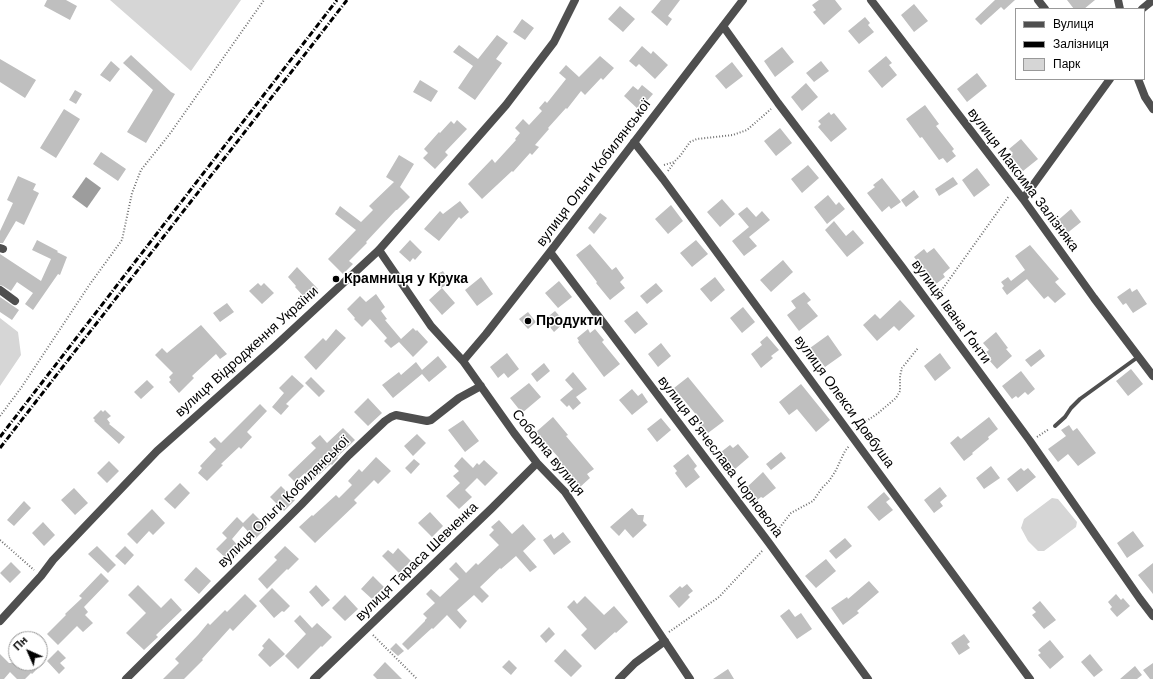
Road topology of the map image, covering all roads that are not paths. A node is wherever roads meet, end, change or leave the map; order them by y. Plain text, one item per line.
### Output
1 (574, 0) edge
2 (742, 0) edge
3 (870, 0) edge
4 (1038, 0) edge
5 (1153, 0) edge
6 (1044, 8) edge
7 (1143, 8) edge
8 (724, 26) junction
9 (1099, 80) edge
10 (1109, 80) edge
11 (1138, 80) edge
12 (1104, 86) junction
13 (1153, 109) edge
14 (634, 142) junction
15 (1023, 199) junction
16 (379, 250) junction
17 (550, 252) junction
18 (0, 290) edge
19 (16, 301) dead end
20 (1138, 356) junction
21 (464, 361) junction
22 (1153, 376) edge
23 (481, 386) junction
24 (1055, 426) road end
25 (537, 463) junction
26 (1153, 616) edge
27 (0, 621) edge
28 (663, 639) junction
29 (126, 679) edge
30 (314, 679) edge
31 (619, 679) edge
32 (690, 679) edge
33 (868, 679) edge
34 (1030, 679) edge

1 - 16 street, вулиця Відродження України
2 - 8 street, вулиця Ольги Кобилянської
3 - 15 street, вулиця Максима Залізняка
4 - 6 street
5 - 7 street
8 - 14 street, вулиця Ольги Кобилянської
8 - 26 street, вулиця Івана Ґонти
9 - 12 street
10 - 12 street
11 - 13 street
12 - 15 street
14 - 17 street, вулиця Ольги Кобилянської
14 - 34 street, вулиця Олекси Довбуша
15 - 20 street, вулиця Максима Залізняка
16 - 21 street, Соборна вулиця
16 - 27 street, вулиця Відродження України
17 - 21 street, вулиця Ольги Кобилянської
17 - 33 street, вулиця Вʼячеслава Чорновола
18 - 19 street
20 - 22 street, вулиця Максима Залізняка
20 - 24 lane
21 - 23 street, Соборна вулиця
23 - 25 street, Соборна вулиця
23 - 29 street, вулиця Ольги Кобилянської
25 - 28 street, Соборна вулиця
25 - 30 street, вулиця Тараса Шевченка
28 - 31 street
28 - 32 street, Соборна вулиця

